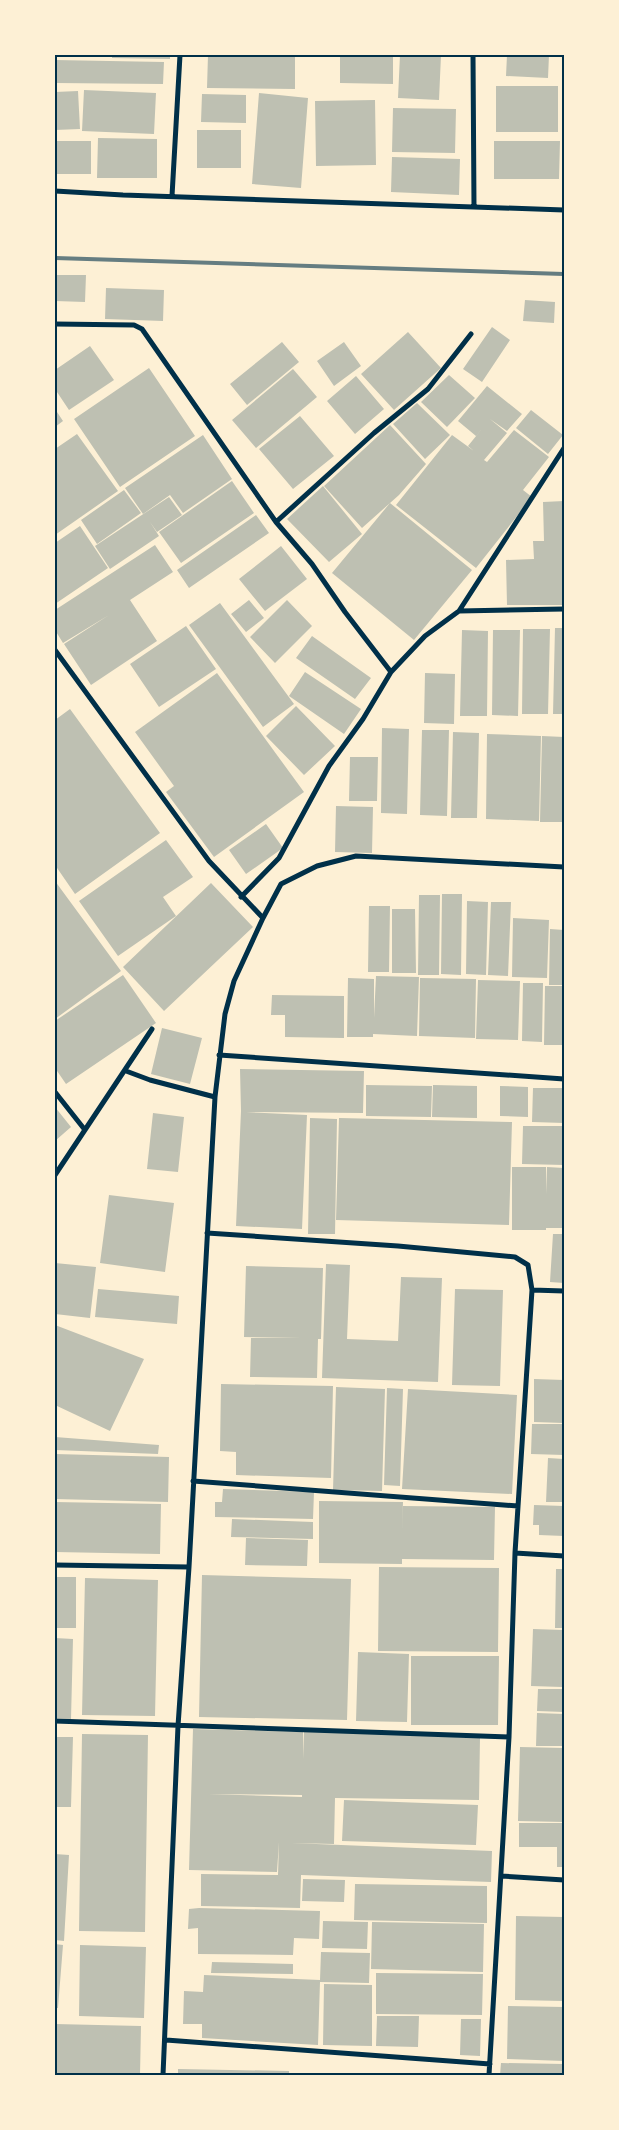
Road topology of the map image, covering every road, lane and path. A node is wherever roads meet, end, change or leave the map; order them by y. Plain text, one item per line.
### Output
1 (180, 55) edge
2 (473, 55) edge
3 (55, 191) edge
4 (172, 196) junction
5 (474, 207) junction
6 (564, 210) edge
7 (55, 324) edge
8 (470, 334) dead end
9 (564, 448) edge
10 (276, 522) junction
11 (564, 608) edge
12 (459, 611) junction
13 (55, 650) edge
14 (391, 672) junction
15 (564, 867) edge
16 (241, 897) junction
17 (263, 918) junction
18 (152, 1029) dead end
19 (219, 1055) junction
20 (126, 1071) junction
21 (564, 1079) edge
22 (55, 1092) edge
23 (215, 1097) junction
24 (85, 1130) junction
25 (55, 1175) edge
26 (207, 1233) junction
27 (532, 1290) junction
28 (564, 1291) edge
29 (193, 1481) junction
30 (518, 1506) junction
31 (515, 1553) junction
32 (564, 1556) edge
33 (55, 1565) edge
34 (189, 1566) junction
35 (55, 1722) edge
36 (178, 1726) junction
37 (509, 1737) junction
38 (501, 1876) junction
39 (564, 1880) edge
40 (166, 2040) junction
41 (490, 2064) junction
42 (163, 2075) edge
43 (489, 2075) edge

1 - 4 street
2 - 5 street
3 - 4 street
4 - 5 street
5 - 6 street
7 - 10 street
8 - 10 street
9 - 12 street
10 - 14 street
11 - 12 street
12 - 14 street
13 - 16 street
14 - 16 street
15 - 17 street
16 - 17 street
17 - 19 street
18 - 20 street
19 - 21 street
19 - 23 street
20 - 23 street
20 - 24 street
22 - 24 street
23 - 26 street
24 - 25 street
26 - 27 street
26 - 29 street
27 - 28 street
27 - 30 street
29 - 30 street
29 - 34 street
30 - 31 street
31 - 32 street
31 - 37 street
33 - 34 street
34 - 36 street
35 - 36 street
36 - 37 street
36 - 40 street
37 - 38 street
38 - 39 street
38 - 41 street
40 - 41 street
40 - 42 street
41 - 43 street

